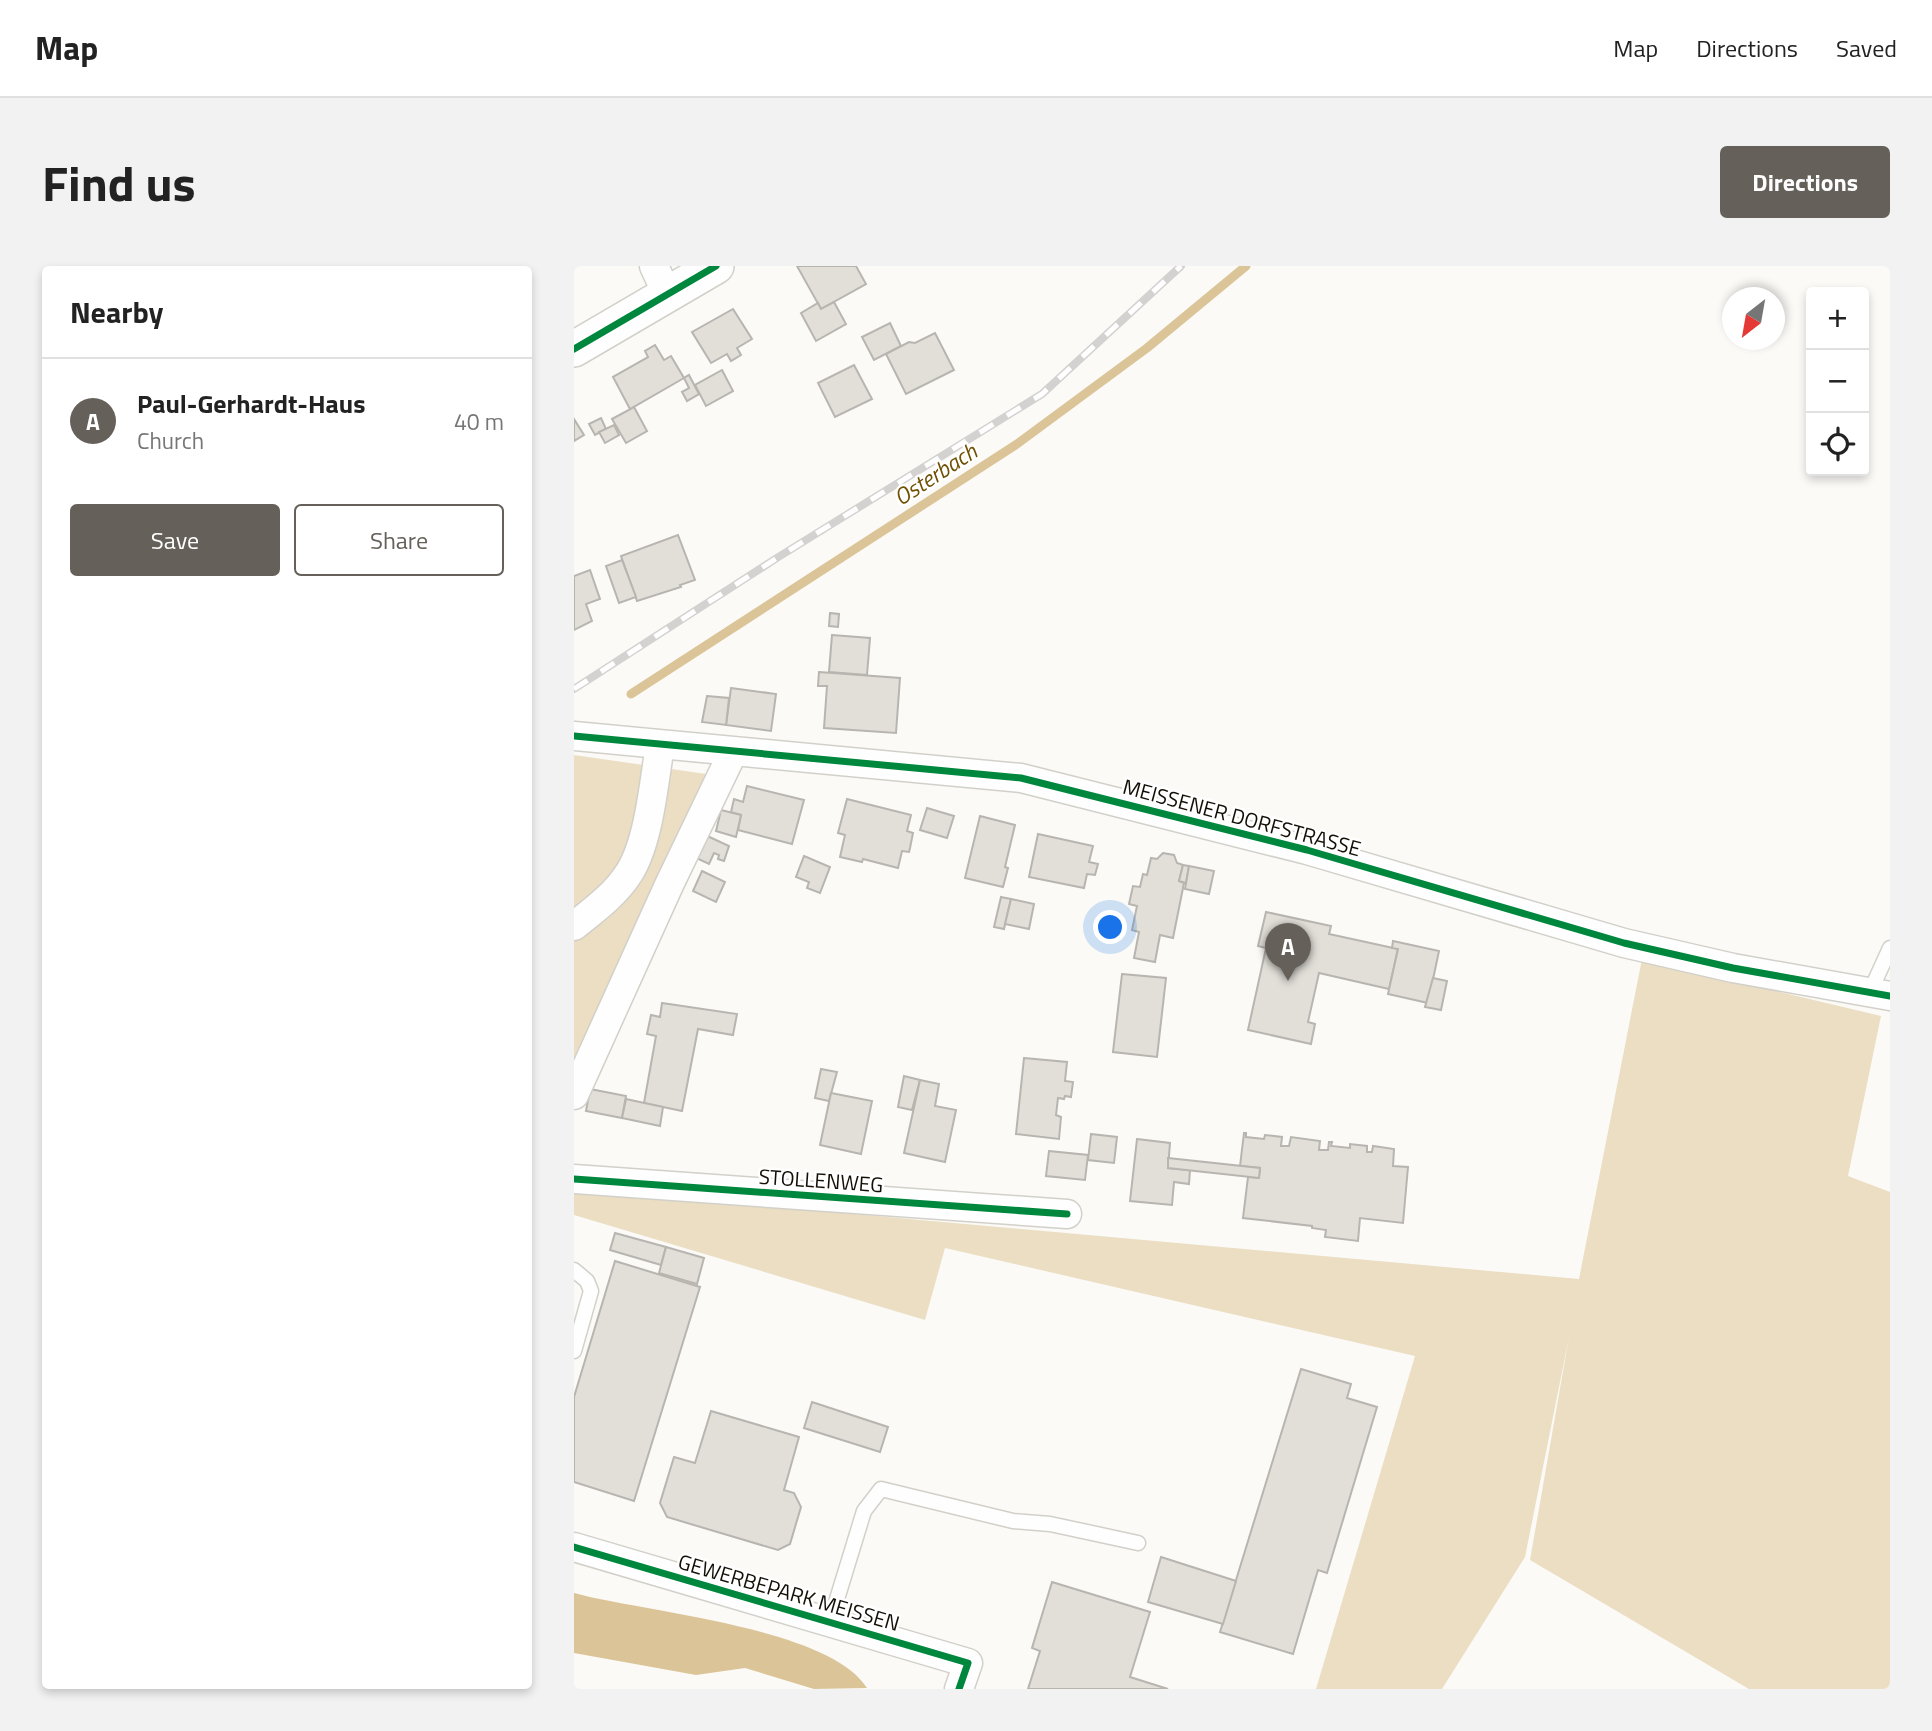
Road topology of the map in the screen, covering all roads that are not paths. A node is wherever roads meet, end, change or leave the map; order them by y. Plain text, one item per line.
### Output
1 (716, 266) edge
2 (661, 280) edge
3 (574, 349) edge
4 (574, 736) edge
5 (660, 745) junction
6 (733, 752) junction
7 (574, 926) edge
8 (1890, 948) edge
9 (1880, 994) edge
10 (574, 1095) edge
11 (574, 1179) edge
12 (1067, 1214) dead end
13 (574, 1270) edge
14 (574, 1351) edge
15 (1138, 1543) dead end
16 (574, 1547) edge
17 (830, 1622) junction
18 (959, 1689) edge

1 - 2 street
2 - 3 street
4 - 5 street, MEISSENER DORFSTRASSE
5 - 6 street, MEISSENER DORFSTRASSE
5 - 7 street
6 - 9 street, MEISSENER DORFSTRASSE
6 - 10 street
8 - 9 lane
11 - 12 street, STOLLENWEG
13 - 14 lane
15 - 17 lane
16 - 17 street, GEWERBEPARK MEISSEN
17 - 18 street, GEWERBEPARK MEISSEN

